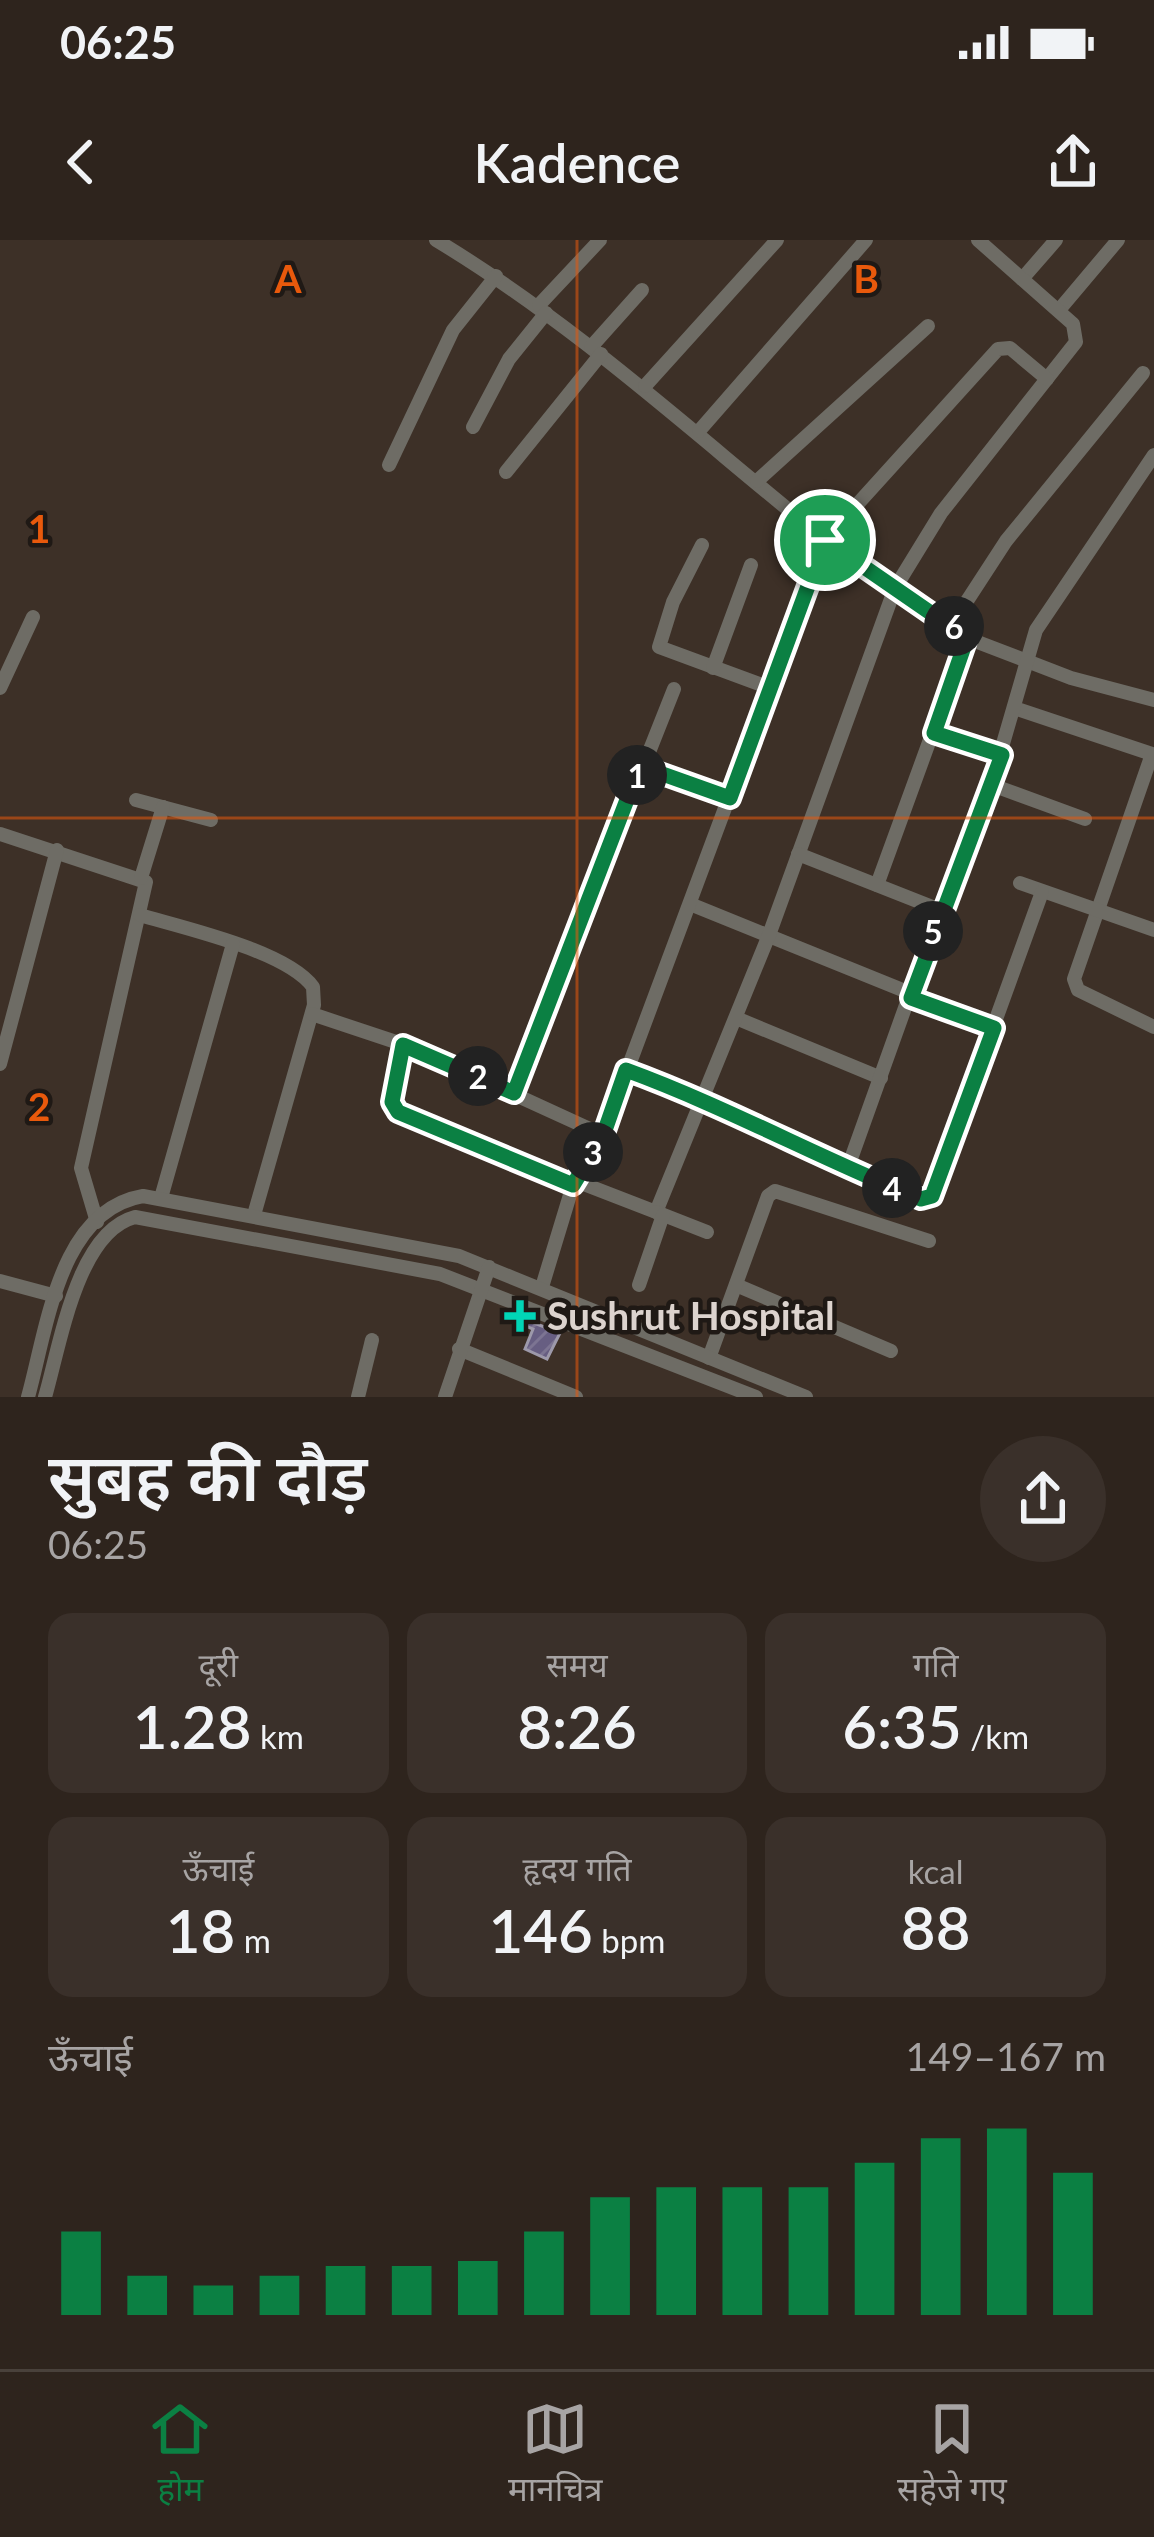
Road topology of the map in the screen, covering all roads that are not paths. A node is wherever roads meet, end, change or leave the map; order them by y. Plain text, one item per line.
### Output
1 (436, 240) edge
2 (600, 240) edge
3 (777, 240) edge
4 (866, 240) edge
5 (1056, 240) edge
6 (1118, 240) edge
7 (983, 242) edge
8 (496, 276) junction
9 (1022, 279) junction
10 (641, 290) dead end
11 (543, 309) junction
12 (1059, 310) junction
13 (928, 326) dead end
14 (596, 350) junction
15 (1143, 373) dead end
16 (1047, 379) junction
17 (645, 386) junction
18 (473, 427) dead end
19 (699, 431) junction
20 (1154, 455) edge
21 (389, 465) dead end
22 (506, 472) dead end
23 (757, 481) junction
24 (825, 540) junction
25 (702, 545) dead end
26 (751, 565) dead end
27 (895, 589) junction
28 (33, 617) dead end
29 (952, 624) junction
30 (967, 638) junction
31 (6, 660) edge
32 (1029, 660) junction
33 (713, 668) junction
34 (0, 688) edge
35 (770, 688) junction
36 (674, 689) dead end
37 (1154, 700) edge
38 (1017, 709) junction
39 (934, 733) junction
40 (1002, 755) junction
41 (640, 766) junction
42 (992, 785) junction
43 (730, 798) junction
44 (136, 800) dead end
45 (163, 807) junction
46 (1085, 819) dead end
47 (211, 820) dead end
48 (0, 834) edge
49 (56, 850) junction
50 (798, 854) junction
51 (142, 878) junction
52 (1020, 883) dead end
53 (877, 885) junction
54 (1042, 892) junction
55 (690, 904) junction
56 (940, 910) junction
57 (1097, 913) junction
58 (140, 915) junction
59 (1154, 930) edge
60 (769, 935) junction
61 (232, 944) junction
62 (911, 998) junction
63 (312, 1014) junction
64 (736, 1018) junction
65 (5, 1022) edge
66 (1154, 1027) edge
67 (994, 1028) junction
68 (403, 1045) junction
69 (0, 1064) edge
70 (626, 1070) junction
71 (881, 1078) junction
72 (514, 1093) junction
73 (704, 1098) junction
74 (603, 1136) junction
75 (847, 1170) junction
76 (573, 1185) junction
77 (161, 1198) junction
78 (660, 1214) junction
79 (254, 1215) junction
80 (95, 1217) junction
81 (707, 1232) dead end
82 (103, 1238) junction
83 (929, 1241) dead end
84 (489, 1267) junction
85 (0, 1281) edge
86 (736, 1285) junction
87 (639, 1286) dead end
88 (542, 1287) junction
89 (481, 1288) junction
90 (56, 1295) junction
91 (372, 1340) dead end
92 (459, 1349) junction
93 (892, 1351) dead end
94 (709, 1358) junction
95 (28, 1397) edge
96 (45, 1397) edge
97 (358, 1397) edge
98 (446, 1397) edge
99 (576, 1397) edge
100 (756, 1397) edge
101 (806, 1397) edge

1 - 8 street
2 - 11 street
3 - 17 street
4 - 19 street
5 - 9 street
6 - 12 street
7 - 9 street
8 - 11 street
8 - 21 street
9 - 12 street
10 - 14 street
11 - 14 street
11 - 18 street
12 - 16 street
13 - 23 street
14 - 17 street
14 - 22 street
15 - 29 street
16 - 24 street
16 - 27 street
17 - 19 street
19 - 23 street
20 - 32 street
23 - 24 street
24 - 27 street
24 - 35 street
25 - 33 street
26 - 33 street
27 - 29 street
27 - 50 street
28 - 31 street
29 - 30 street
30 - 32 street
30 - 39 street
31 - 34 street
32 - 37 street
32 - 38 street
33 - 35 street
35 - 43 street
36 - 41 street
38 - 40 street
38 - 57 street
39 - 40 street
39 - 53 street
40 - 42 street
41 - 43 street
41 - 72 street
42 - 46 street
42 - 56 street
43 - 55 street
44 - 45 street
45 - 47 street
45 - 51 street
48 - 49 street
49 - 51 street
49 - 65 street
50 - 53 street
50 - 60 street
51 - 58 street
52 - 54 street
53 - 56 street
54 - 57 street
54 - 67 street
55 - 60 street
55 - 70 street
56 - 62 street
57 - 59 street
57 - 66 street
58 - 61 street
58 - 80 street
60 - 62 street
60 - 64 street
61 - 63 street
61 - 77 street
62 - 67 street
62 - 71 street
63 - 68 street
63 - 79 street
64 - 71 street
64 - 73 street
65 - 69 street
67 - 75 street
68 - 72 street
68 - 76 street
70 - 73 street
70 - 74 street
71 - 75 street
72 - 74 street
73 - 75 street
73 - 78 street
74 - 76 street
76 - 78 street
76 - 88 street
77 - 79 street
77 - 80 street
78 - 81 street
78 - 87 street
79 - 84 street
80 - 82 street
80 - 90 street
82 - 89 street
82 - 96 street
83 - 86 street
84 - 88 street
84 - 89 street
85 - 90 street
86 - 93 street
86 - 94 street
88 - 94 street
89 - 92 street
89 - 100 street
90 - 95 street
91 - 97 street
92 - 98 street
92 - 99 street
94 - 101 street

